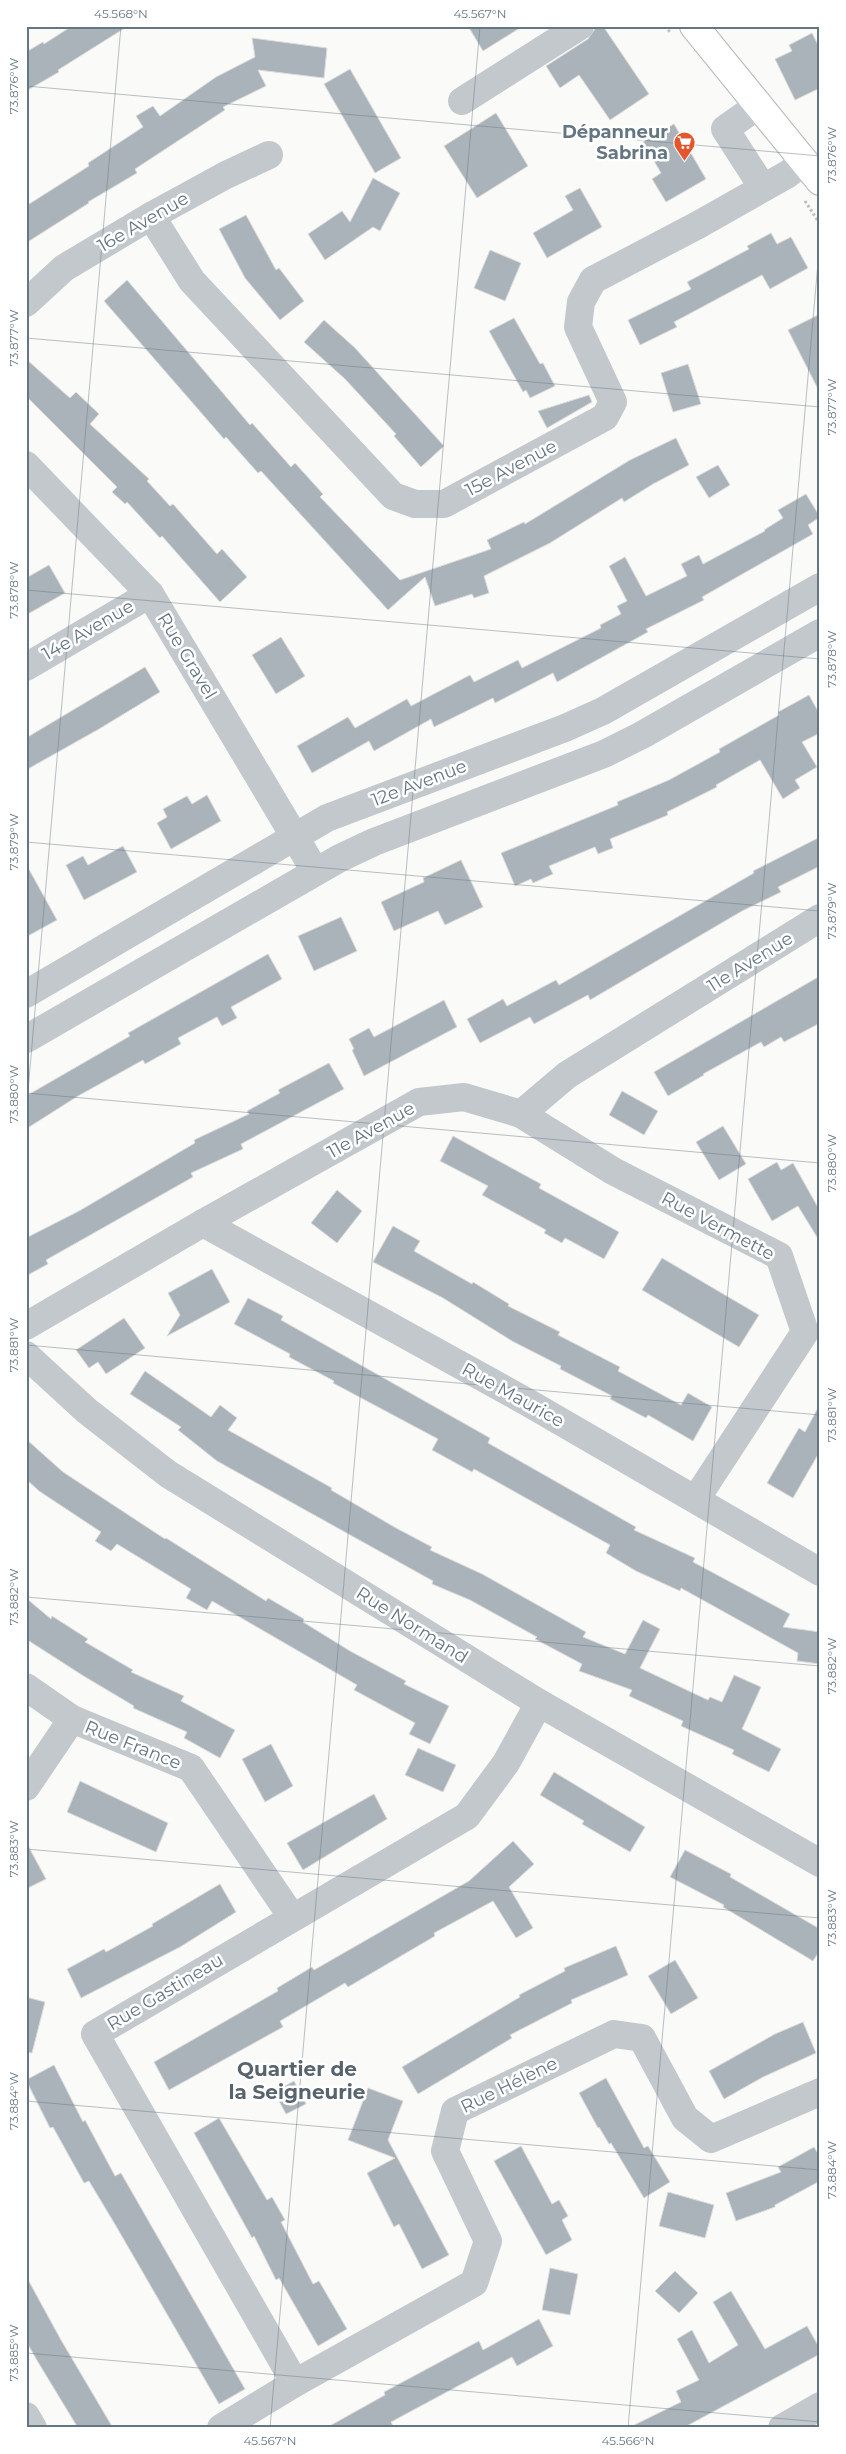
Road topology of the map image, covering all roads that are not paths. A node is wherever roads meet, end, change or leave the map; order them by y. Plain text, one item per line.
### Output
1 (580, 26) edge
2 (694, 26) edge
3 (462, 101) dead end
4 (759, 105) junction
5 (269, 155) dead end
6 (809, 179) edge
7 (763, 188) junction
8 (151, 216) junction
9 (26, 303) edge
10 (26, 466) edge
11 (820, 587) edge
12 (150, 594) junction
13 (820, 632) edge
14 (26, 667) edge
15 (295, 837) junction
16 (315, 871) junction
17 (820, 918) edge
18 (26, 994) edge
19 (26, 1039) edge
20 (521, 1114) junction
21 (203, 1223) junction
22 (26, 1326) edge
23 (26, 1355) edge
24 (696, 1499) junction
25 (820, 1572) edge
26 (26, 1687) edge
27 (539, 1703) junction
28 (72, 1719) junction
29 (26, 1787) edge
30 (820, 1862) edge
31 (292, 1917) junction
32 (820, 2092) edge
33 (295, 2383) junction
34 (820, 2406) edge
35 (26, 2416) edge
36 (32, 2428) edge
37 (221, 2428) edge
38 (782, 2428) edge

1 - 3 street
2 - 4 main road
4 - 6 main road
4 - 7 street
5 - 8 street, 16e Avenue
6 - 7 street, 15e Avenue
7 - 8 street, 15e Avenue
8 - 9 street, 16e Avenue
10 - 12 street, Rue Gravel
11 - 15 street, 12e Avenue
12 - 14 street, 14e Avenue
12 - 15 street, Rue Gravel
13 - 16 street
15 - 16 street, Rue Gravel
15 - 18 street, 12e Avenue
16 - 19 street
17 - 20 street, 11e Avenue
20 - 21 street, 11e Avenue
20 - 24 street, Rue Vermette
21 - 22 street, 11e Avenue
21 - 24 street, Rue Maurice
23 - 27 street, Rue Normand
24 - 25 street, Rue Maurice
26 - 28 street, Rue France
27 - 30 street, Rue Normand
27 - 31 street, Rue Gastineau
28 - 29 street
28 - 31 street, Rue France
31 - 33 street, Rue Gastineau
32 - 33 street, Rue Hélène
33 - 37 street, Rue Hélène
34 - 38 street
35 - 36 street

